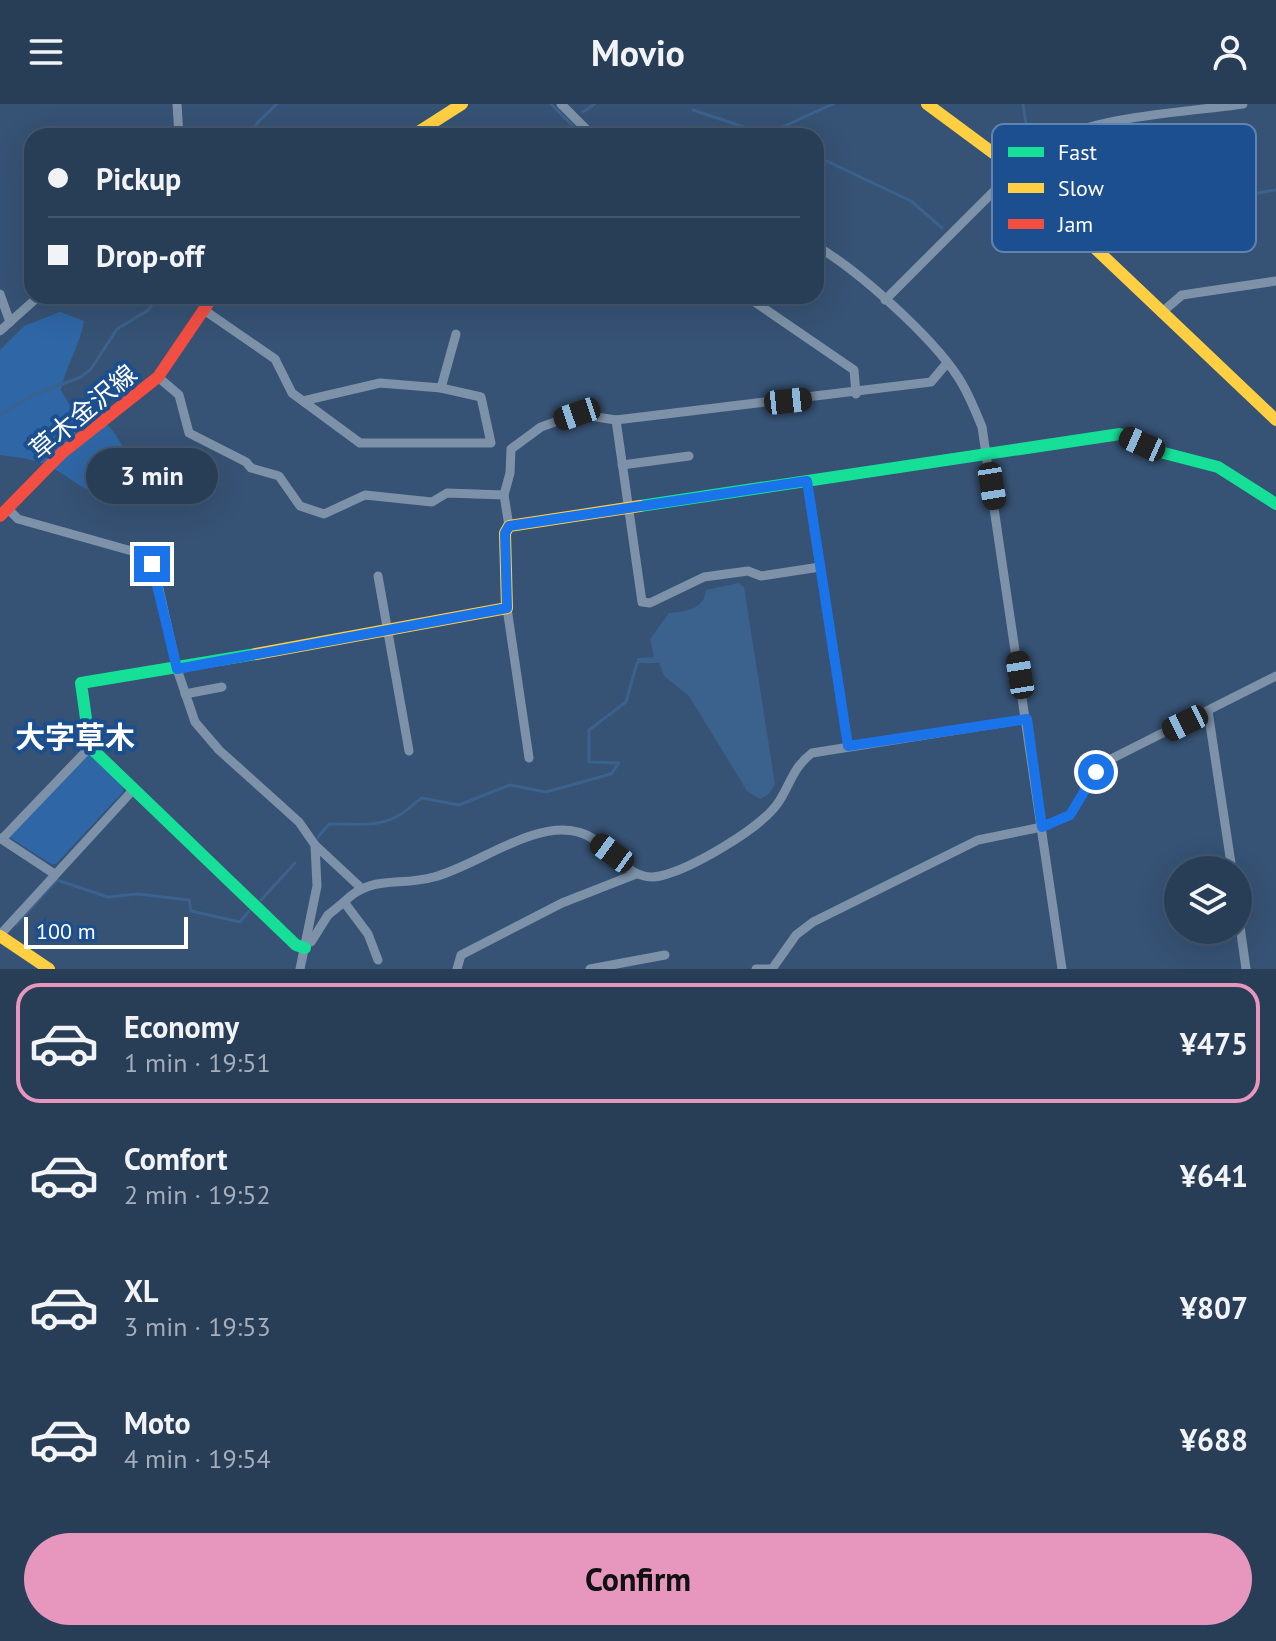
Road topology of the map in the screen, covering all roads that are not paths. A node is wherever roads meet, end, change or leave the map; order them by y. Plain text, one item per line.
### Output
1 (177, 104) edge
2 (462, 104) edge
3 (561, 104) edge
4 (927, 104) edge
5 (1243, 104) edge
6 (1117, 124) edge
7 (178, 128) edge
8 (426, 128) edge
9 (585, 128) edge
10 (992, 152) edge
11 (992, 193) edge
12 (824, 251) edge
13 (1097, 252) edge
14 (1276, 281) edge
15 (0, 294) edge
16 (885, 300) junction
17 (30, 304) edge
18 (208, 304) edge
19 (758, 304) edge
20 (204, 310) junction
21 (1161, 313) junction
22 (10, 322) junction
23 (0, 331) edge
24 (456, 334) dead end
25 (947, 363) junction
26 (158, 377) junction
27 (441, 388) junction
28 (856, 394) junction
29 (303, 401) junction
30 (616, 420) junction
31 (1276, 420) edge
32 (987, 454) junction
33 (689, 456) dead end
34 (622, 465) junction
35 (807, 481) junction
36 (504, 495) junction
37 (1276, 504) edge
38 (628, 508) junction
39 (4, 513) edge
40 (509, 526) junction
41 (820, 567) junction
42 (378, 576) dead end
43 (507, 608) junction
44 (389, 629) junction
45 (177, 669) junction
46 (1276, 676) edge
47 (222, 687) dead end
48 (185, 694) junction
49 (1208, 711) junction
50 (1027, 719) junction
51 (848, 746) junction
52 (90, 747) junction
53 (409, 751) dead end
54 (529, 758) dead end
55 (133, 790) junction
56 (1042, 827) junction
57 (1, 838) edge
58 (315, 845) junction
59 (1230, 856) edge
60 (53, 873) junction
61 (636, 874) junction
62 (359, 886) junction
63 (344, 902) junction
64 (0, 936) edge
65 (1242, 944) edge
66 (305, 946) junction
67 (665, 955) dead end
68 (378, 960) dead end
69 (620, 966) edge
70 (49, 969) edge
71 (300, 969) edge
72 (457, 969) edge
73 (590, 969) edge
74 (756, 969) edge
75 (772, 969) edge
76 (1062, 969) edge
77 (1246, 969) edge

1 - 7 street
2 - 8 street
3 - 9 street
4 - 10 street
5 - 6 street
11 - 16 street
12 - 16 street
13 - 21 street
14 - 21 street
15 - 22 street
16 - 25 street
17 - 22 street
18 - 20 street, 草木金沢線
19 - 28 street
20 - 26 street, 草木金沢線
20 - 29 street
21 - 31 street
22 - 23 street
24 - 27 street
25 - 28 street
25 - 32 street
26 - 36 street
26 - 39 street, 草木金沢線
27 - 29 street
27 - 29 street
28 - 30 street
30 - 34 street
30 - 36 street
32 - 35 street
32 - 37 street
32 - 50 street
33 - 34 street
34 - 38 street
35 - 38 street
35 - 41 street
36 - 40 street
38 - 40 street
38 - 41 street
39 - 45 street
40 - 43 street
41 - 51 street
42 - 44 street
43 - 44 street
43 - 54 street
44 - 45 street
44 - 53 street
45 - 48 street
45 - 52 street
46 - 49 street
47 - 48 street
48 - 58 street
49 - 56 street
49 - 59 street
50 - 51 street
50 - 56 street
51 - 61 street
52 - 55 street
52 - 57 street
55 - 60 street
55 - 66 street
56 - 75 street
56 - 76 street
57 - 60 street
58 - 62 street
58 - 66 street
60 - 64 street
61 - 62 street
61 - 72 street
62 - 63 street
63 - 66 street
63 - 68 street
64 - 70 street
65 - 77 street
66 - 71 street
67 - 69 street
69 - 73 street
74 - 75 street

